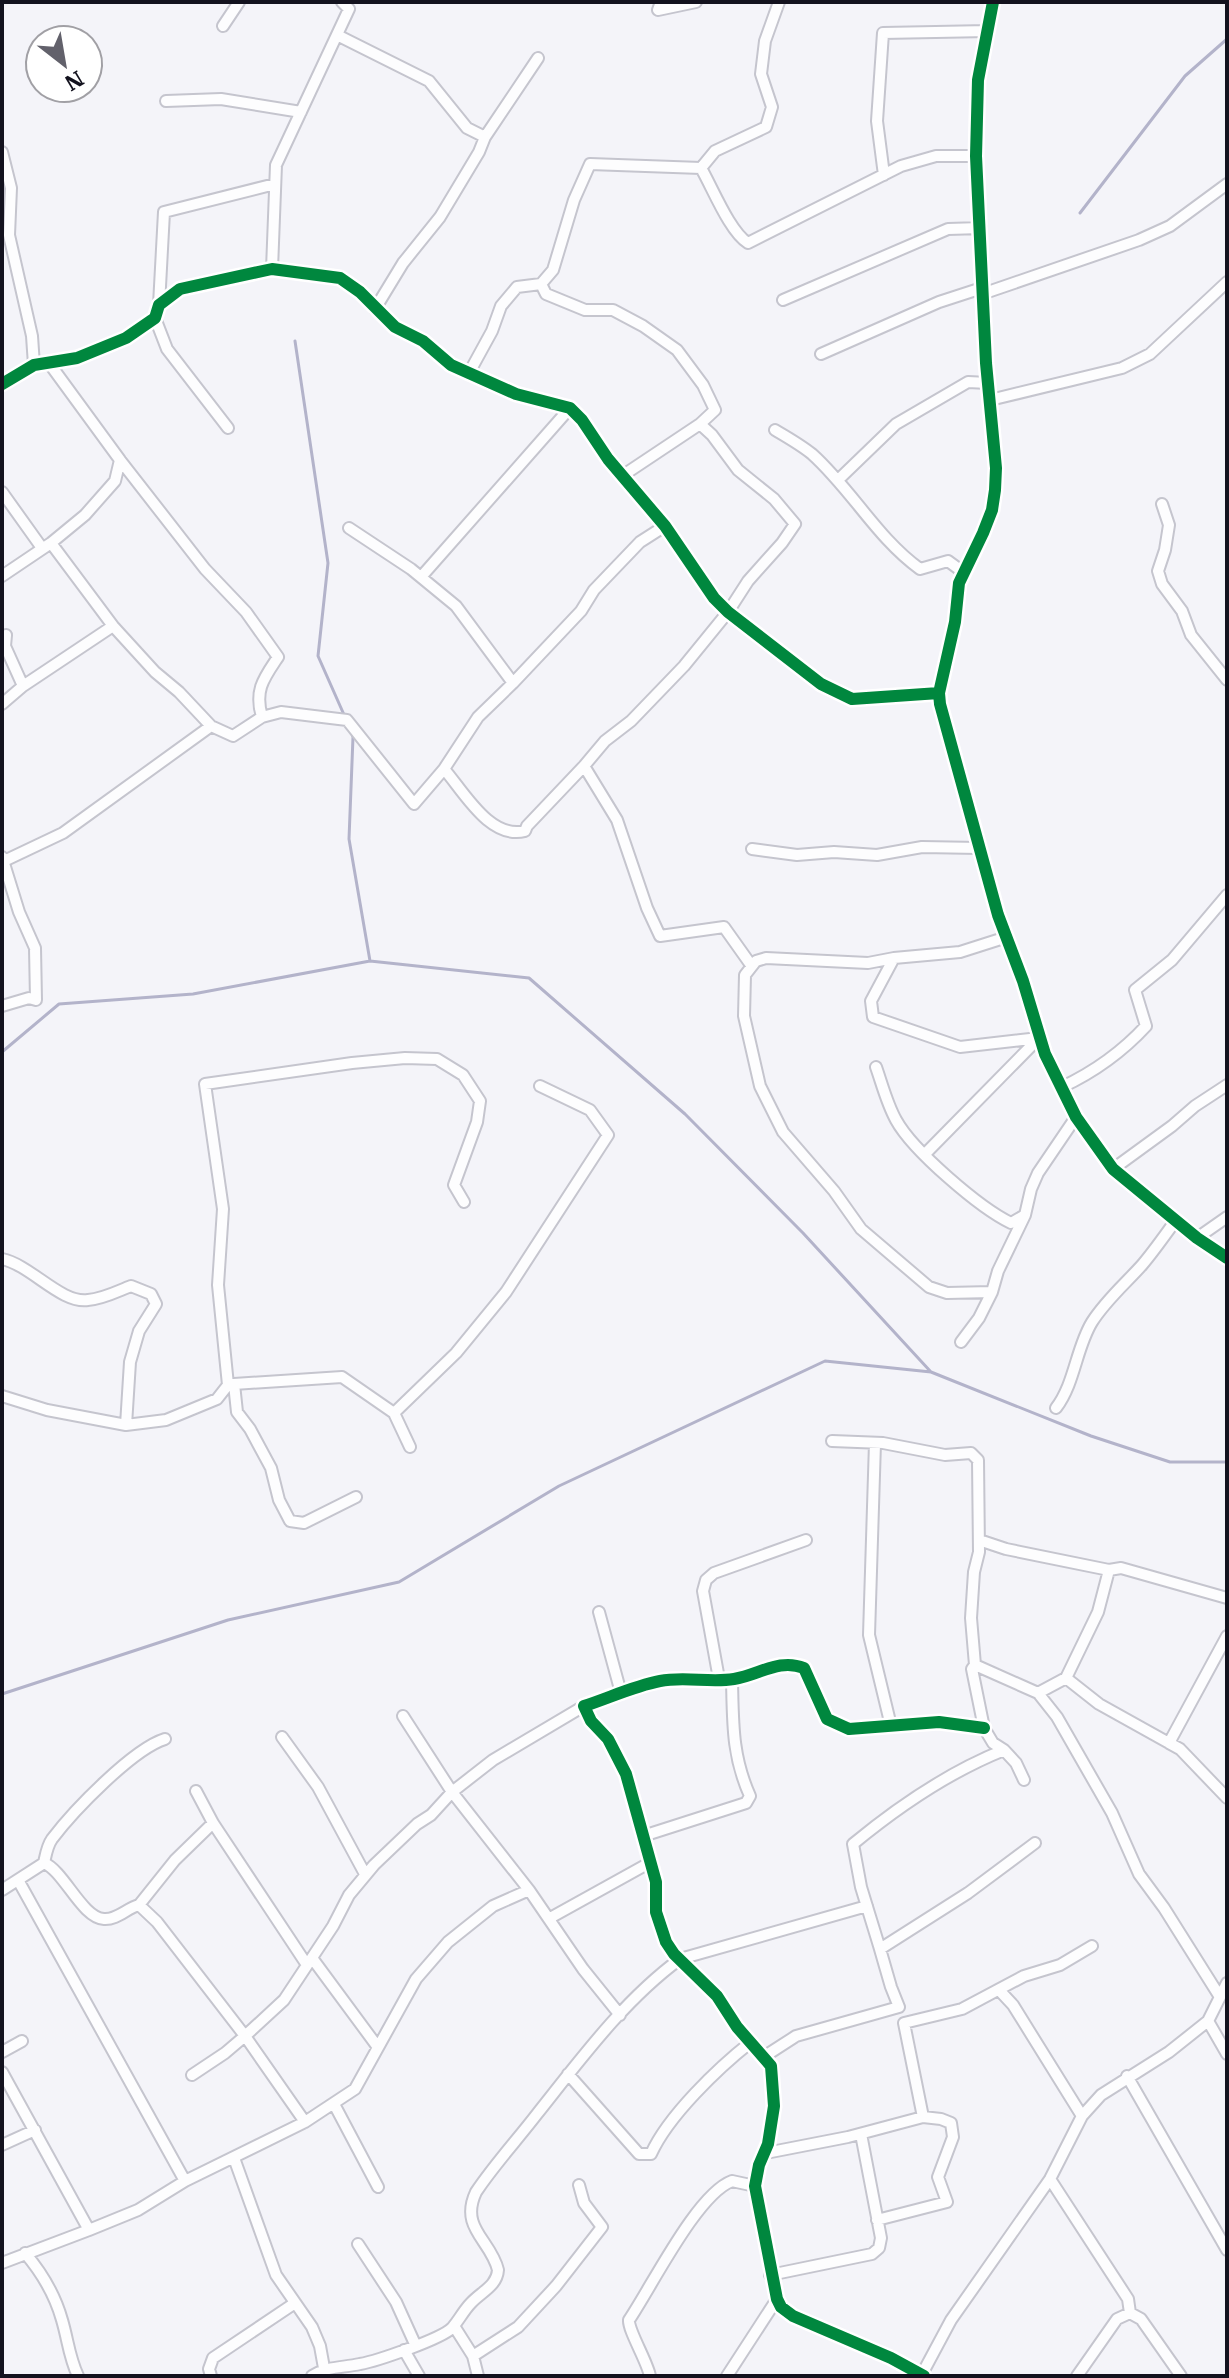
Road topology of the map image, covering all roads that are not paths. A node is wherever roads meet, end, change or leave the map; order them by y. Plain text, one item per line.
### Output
1 (239, 2) edge
2 (661, 2) edge
3 (696, 2) edge
4 (779, 2) edge
5 (993, 2) edge
6 (348, 4) edge
7 (223, 26) dead end
8 (988, 31) junction
9 (337, 35) junction
10 (538, 58) dead end
11 (166, 101) dead end
12 (301, 112) junction
13 (485, 137) junction
14 (2, 152) edge
15 (976, 156) junction
16 (701, 168) junction
17 (884, 175) junction
18 (275, 184) junction
19 (1227, 184) edge
20 (981, 228) junction
21 (272, 269) junction
22 (1227, 282) edge
23 (541, 284) junction
24 (982, 291) junction
25 (783, 300) dead end
26 (159, 305) junction
27 (375, 309) junction
28 (155, 318) junction
29 (821, 354) dead end
30 (49, 363) junction
31 (34, 365) junction
32 (469, 373) junction
33 (988, 383) junction
34 (2, 384) edge
35 (990, 400) junction
36 (570, 408) junction
37 (700, 424) junction
38 (228, 428) dead end
39 (775, 430) dead end
40 (120, 460) junction
41 (622, 476) junction
42 (838, 480) junction
43 (2, 492) edge
44 (1162, 504) dead end
45 (665, 526) junction
46 (349, 528) dead end
47 (46, 545) junction
48 (963, 572) junction
49 (2, 576) edge
50 (421, 577) junction
51 (728, 612) junction
52 (113, 626) junction
53 (6, 635) dead end
54 (1227, 680) edge
55 (513, 683) junction
56 (23, 686) junction
57 (939, 693) junction
58 (2, 704) edge
59 (262, 717) junction
60 (211, 726) junction
61 (584, 766) junction
62 (444, 769) junction
63 (979, 848) junction
64 (752, 849) dead end
65 (3, 859) edge
66 (1227, 895) edge
67 (1007, 937) junction
68 (894, 958) junction
69 (751, 965) junction
70 (2, 1006) edge
71 (1039, 1038) junction
72 (876, 1067) dead end
73 (1227, 1085) edge
74 (540, 1086) dead end
75 (1062, 1087) junction
76 (1076, 1117) junction
77 (925, 1154) junction
78 (1113, 1169) junction
79 (464, 1202) dead end
80 (1025, 1215) junction
81 (1227, 1217) edge
82 (1176, 1220) junction
83 (1197, 1238) junction
84 (1227, 1258) edge
85 (2, 1259) edge
86 (992, 1292) junction
87 (961, 1342) dead end
88 (231, 1384) junction
89 (2, 1396) edge
90 (1056, 1408) dead end
91 (394, 1413) junction
92 (126, 1425) junction
93 (832, 1441) dead end
94 (875, 1443) junction
95 (410, 1447) dead end
96 (356, 1497) dead end
97 (806, 1540) dead end
98 (979, 1540) junction
99 (1109, 1570) junction
100 (1227, 1598) edge
101 (599, 1612) dead end
102 (1227, 1636) edge
103 (975, 1665) junction
104 (1066, 1678) junction
105 (719, 1679) junction
106 (732, 1680) junction
107 (621, 1693) junction
108 (1038, 1693) junction
109 (584, 1706) junction
110 (403, 1716) dead end
111 (891, 1726) junction
112 (984, 1728) junction
113 (282, 1737) dead end
114 (165, 1739) dead end
115 (1169, 1743) junction
116 (1004, 1750) junction
117 (1024, 1780) dead end
118 (196, 1791) dead end
119 (452, 1792) junction
120 (1227, 1797) edge
121 (213, 1823) junction
122 (643, 1836) junction
123 (1035, 1843) dead end
124 (651, 1862) junction
125 (44, 1863) junction
126 (365, 1874) junction
127 (18, 1880) junction
128 (2, 1890) edge
129 (529, 1890) junction
130 (139, 1905) junction
131 (867, 1906) junction
132 (550, 1918) junction
133 (1092, 1946) dead end
134 (880, 1949) junction
135 (680, 1959) junction
136 (309, 1961) junction
137 (1227, 1983) edge
138 (999, 1990) junction
139 (1220, 1997) junction
140 (899, 2007) junction
141 (620, 2015) junction
142 (1208, 2021) junction
143 (904, 2023) junction
144 (245, 2036) junction
145 (22, 2041) dead end
146 (751, 2042) junction
147 (377, 2046) junction
148 (2, 2052) edge
149 (1227, 2054) edge
150 (765, 2056) junction
151 (2, 2072) edge
152 (568, 2074) junction
153 (192, 2075) dead end
154 (1127, 2076) junction
155 (334, 2104) junction
156 (1082, 2116) junction
157 (923, 2117) junction
158 (305, 2122) junction
159 (35, 2130) junction
160 (861, 2134) junction
161 (2, 2145) edge
162 (766, 2153) junction
163 (234, 2158) junction
164 (1050, 2179) junction
165 (185, 2181) junction
166 (579, 2185) dead end
167 (755, 2186) junction
168 (378, 2187) dead end
169 (877, 2220) junction
170 (89, 2230) junction
171 (358, 2244) dead end
172 (1227, 2250) edge
173 (25, 2253) junction
174 (2, 2263) edge
175 (770, 2275) junction
176 (777, 2299) junction
177 (295, 2303) junction
178 (1130, 2313) junction
179 (454, 2326) junction
180 (415, 2344) junction
181 (404, 2350) junction
182 (473, 2356) junction
183 (324, 2368) junction
184 (922, 2375) edge
185 (78, 2376) edge
186 (211, 2376) edge
187 (312, 2376) edge
188 (419, 2376) edge
189 (478, 2376) edge
190 (650, 2376) edge
191 (727, 2376) edge
192 (1077, 2376) edge
193 (1181, 2376) edge

1 - 7 street
2 - 3 street
4 - 16 street
5 - 8 street
6 - 9 street
8 - 15 street
8 - 17 street
9 - 12 street
9 - 13 street
10 - 13 street
11 - 12 street
12 - 18 street
13 - 27 street
14 - 31 street
15 - 17 street
15 - 20 street
16 - 17 street
16 - 23 street
18 - 21 street
18 - 26 street
19 - 24 street
20 - 24 street
20 - 25 street
21 - 26 street
21 - 27 street
22 - 35 street
23 - 32 street
23 - 37 street
24 - 29 street
24 - 33 street
26 - 28 street
27 - 32 street
28 - 30 street
28 - 38 street
30 - 31 street
30 - 40 street
31 - 34 street
32 - 36 street
33 - 35 street
33 - 42 street
35 - 48 street
36 - 41 street
36 - 50 street
37 - 41 street
37 - 51 street
39 - 42 street
40 - 47 street
40 - 59 street
41 - 45 street
42 - 48 street
43 - 47 street
44 - 54 street
45 - 51 street
45 - 55 street
46 - 50 street
47 - 49 street
47 - 52 street
48 - 57 street
50 - 55 street
51 - 57 street
51 - 61 street
52 - 56 street
52 - 60 street
53 - 56 street
55 - 62 street
56 - 58 street
57 - 63 street
59 - 60 street
59 - 62 street
60 - 65 street
61 - 62 street
61 - 69 street
63 - 64 street
63 - 67 street
65 - 70 street
66 - 75 street
67 - 68 street
67 - 71 street
68 - 69 street
68 - 71 street
69 - 86 street
71 - 75 street
71 - 77 street
72 - 77 street
73 - 78 street
74 - 91 street
75 - 76 street
76 - 78 street
76 - 80 street
77 - 80 street
78 - 82 street
79 - 88 street
80 - 86 street
81 - 83 street
82 - 83 street
82 - 90 street
83 - 84 street
85 - 92 street
86 - 87 street
88 - 91 street
88 - 92 street
88 - 96 street
89 - 92 street
91 - 95 street
93 - 94 street
94 - 98 street
94 - 111 street
97 - 105 street
98 - 99 street
98 - 103 street
99 - 100 street
99 - 104 street
101 - 107 street
102 - 115 street
103 - 108 street
103 - 112 street
104 - 108 street
104 - 115 street
105 - 106 street
105 - 107 street
106 - 111 street
106 - 122 street
107 - 109 street
108 - 139 street
109 - 119 street
109 - 122 street
110 - 119 street
111 - 112 street
112 - 116 street
113 - 126 street
114 - 125 street
115 - 120 street
116 - 117 street
116 - 131 street
118 - 121 street
119 - 126 street
119 - 129 street
121 - 130 street
121 - 136 street
122 - 124 street
123 - 134 street
124 - 132 street
124 - 135 street
125 - 127 street
125 - 130 street
126 - 136 street
127 - 128 street
127 - 165 street
129 - 132 street
129 - 147 street
130 - 144 street
131 - 134 street
131 - 135 street
132 - 141 street
133 - 138 street
134 - 140 street
135 - 141 street
135 - 146 street
136 - 144 street
136 - 147 street
137 - 139 street
138 - 143 street
138 - 156 street
139 - 142 street
140 - 143 street
140 - 150 street
141 - 152 street
142 - 149 street
142 - 154 street
143 - 157 street
144 - 153 street
144 - 158 street
145 - 148 street
146 - 150 street
146 - 152 street
147 - 155 street
150 - 162 street
151 - 159 street
152 - 179 street
154 - 156 street
154 - 172 street
155 - 158 street
155 - 168 street
156 - 164 street
157 - 160 street
157 - 169 street
158 - 163 street
159 - 161 street
159 - 170 street
160 - 162 street
160 - 169 street
162 - 167 street
163 - 165 street
163 - 177 street
164 - 178 street
164 - 184 street
165 - 170 street
166 - 182 street
167 - 175 street
167 - 190 street
169 - 175 street
170 - 173 street
171 - 180 street
173 - 174 street
173 - 185 street
175 - 176 street
176 - 184 street
176 - 191 street
177 - 183 street
177 - 186 street
178 - 192 street
178 - 193 street
179 - 180 street
179 - 182 street
180 - 181 street
181 - 183 street
181 - 188 street
182 - 189 street
183 - 187 street

